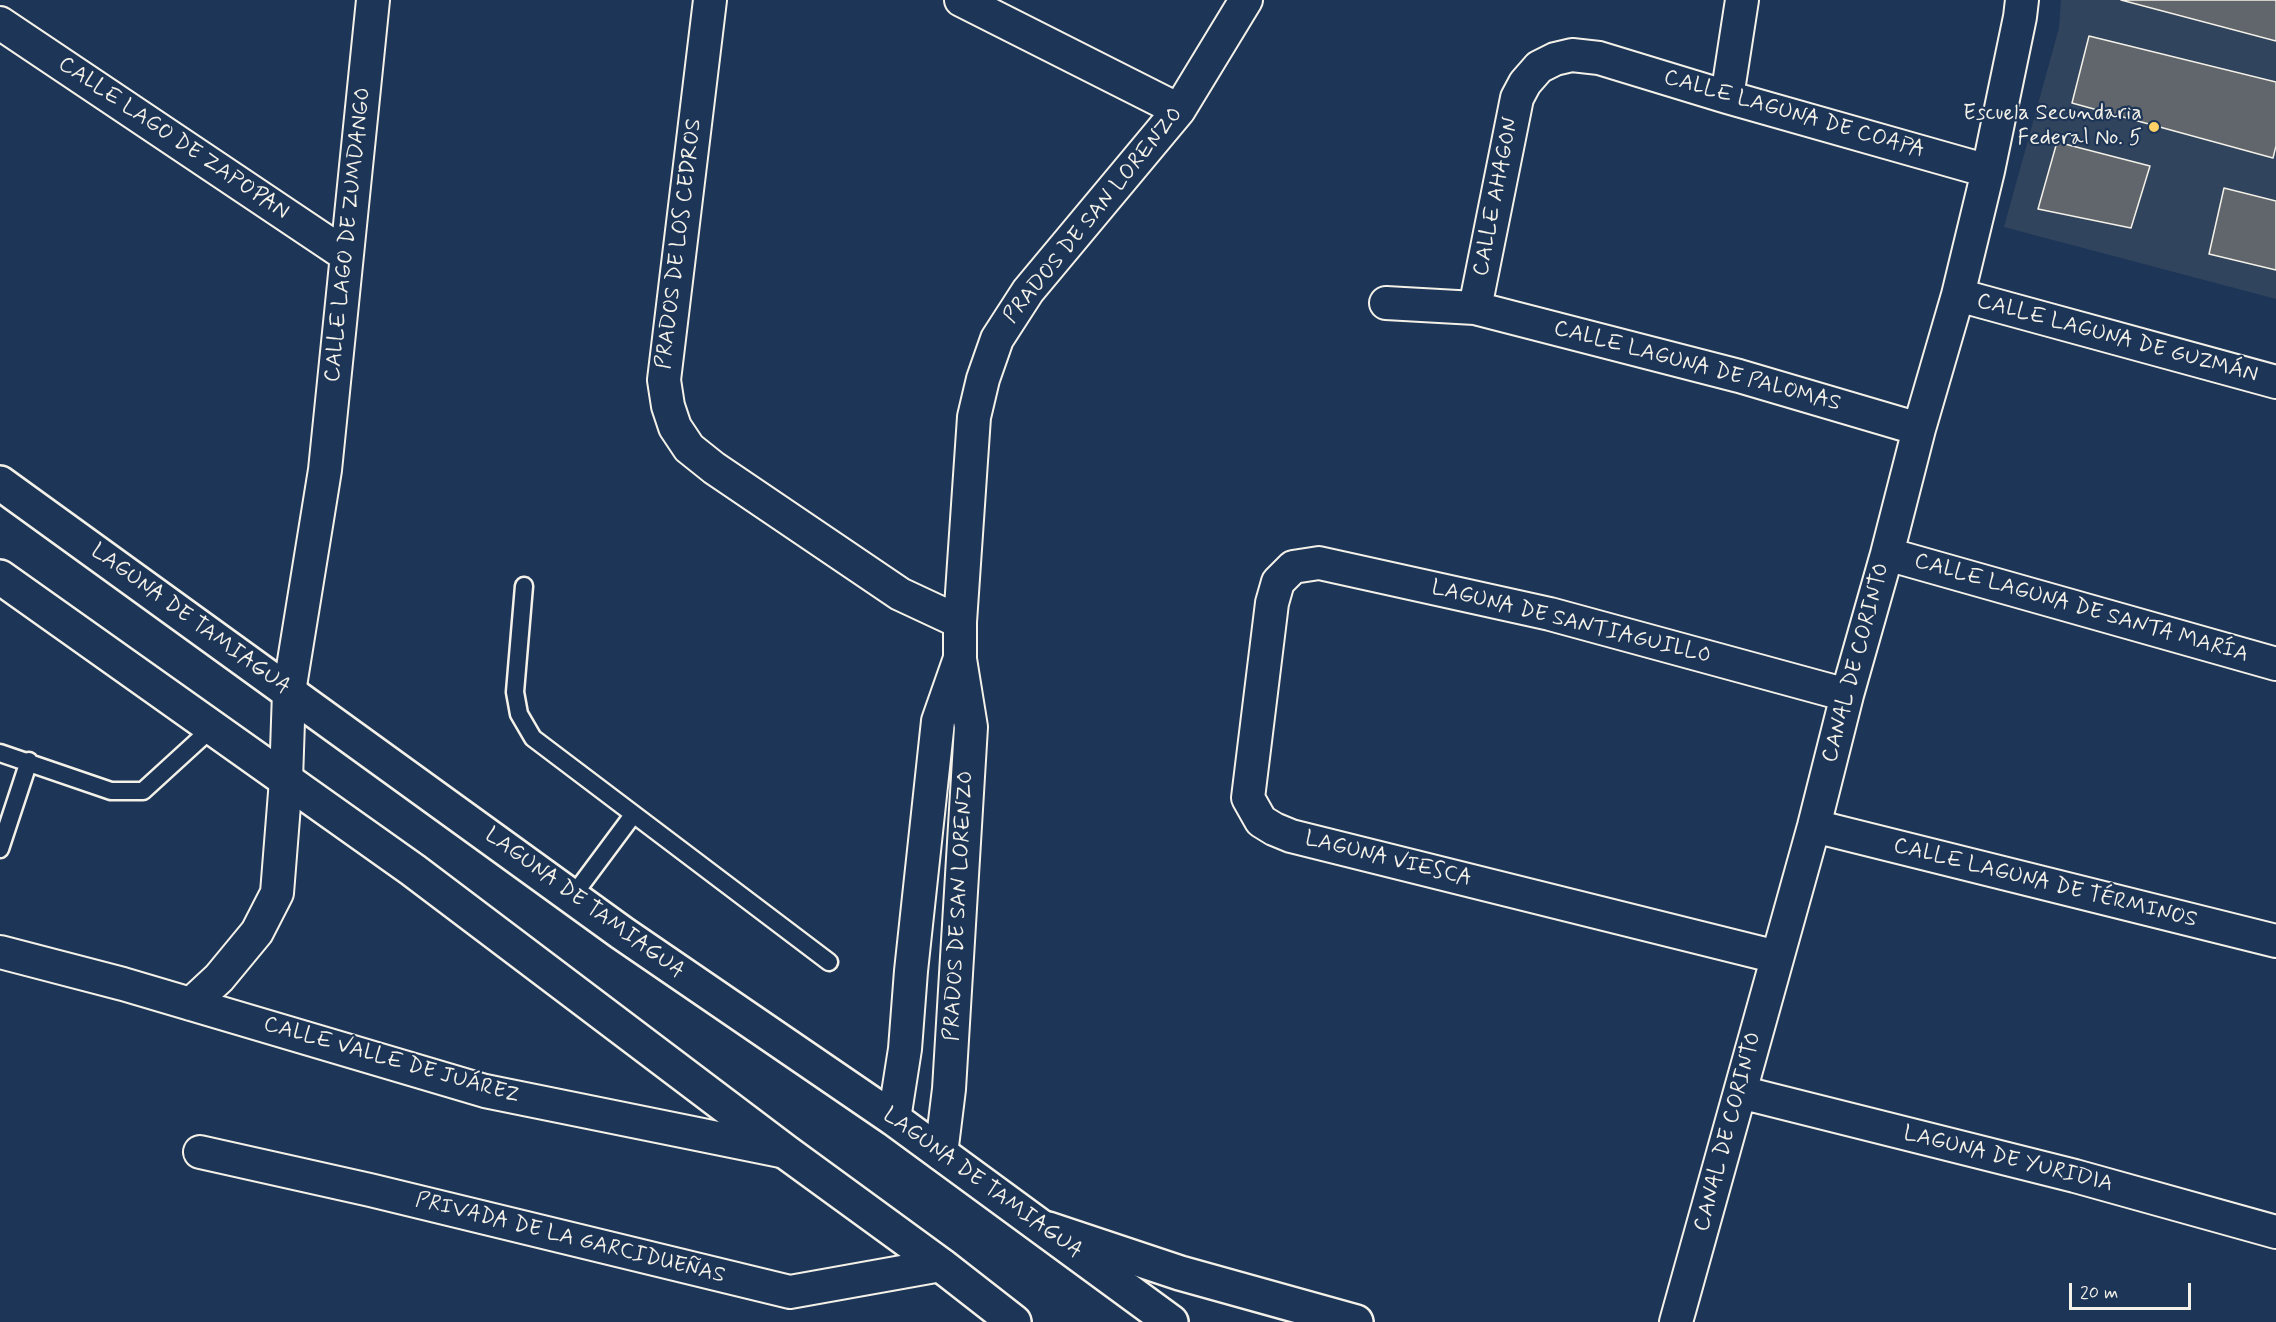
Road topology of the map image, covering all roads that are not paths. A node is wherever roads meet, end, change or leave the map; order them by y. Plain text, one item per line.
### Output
1 (373, 0) edge
2 (710, 0) edge
3 (960, 0) edge
4 (1246, 0) edge
5 (1742, 0) edge
6 (2022, 0) edge
7 (0, 23) edge
8 (1599, 58) joint
9 (1727, 97) junction
10 (1179, 110) junction
11 (1988, 171) junction
12 (346, 255) junction
13 (1958, 296) junction
14 (1386, 303) dead end
15 (1475, 308) junction
16 (2276, 382) edge
17 (1918, 429) junction
18 (0, 483) edge
19 (1887, 554) junction
20 (1293, 567) joint
21 (0, 577) edge
22 (524, 586) dead end
23 (960, 622) junction
24 (960, 659) junction
25 (2276, 664) edge
26 (289, 692) junction
27 (1847, 695) junction
28 (212, 728) junction
29 (0, 753) edge
30 (29, 761) junction
31 (286, 780) junction
32 (633, 815) junction
33 (1815, 825) junction
34 (0, 849) edge
35 (572, 897) junction
36 (2276, 941) edge
37 (0, 952) edge
38 (1777, 957) junction
39 (829, 962) dead end
40 (190, 1004) junction
41 (1740, 1092) junction
42 (894, 1119) junction
43 (200, 1152) dead end
44 (786, 1152) junction
45 (941, 1154) junction
46 (1041, 1227) junction
47 (2276, 1232) edge
48 (941, 1265) junction
49 (1014, 1322) edge
50 (1171, 1322) edge
51 (1356, 1322) edge
52 (1676, 1322) edge

1 - 12 street, CALLE LAGO DE ZUMDANGO
2 - 23 street, PRADOS DE LOS CEDROS
3 - 10 street
4 - 10 street, PRADOS DE SAN LORENZO
5 - 9 street
6 - 11 street, CANAL DE CORINTO
7 - 12 street, CALLE LAGO DE ZAPOPAN
8 - 9 street, CALLE LAGUNA DE COAPA
8 - 15 street, CALLE AHAGON
9 - 11 street, CALLE LAGUNA DE COAPA
10 - 23 street, PRADOS DE SAN LORENZO
11 - 13 street, CANAL DE CORINTO
12 - 26 street, CALLE LAGO DE ZUMDANGO
13 - 16 street, CALLE LAGUNA DE GUZMÁN
13 - 17 street, CANAL DE CORINTO
14 - 15 street, CALLE AHAGON
15 - 17 street, CALLE LAGUNA DE PALOMAS
17 - 19 street, CANAL DE CORINTO
18 - 26 main road, LAGUNA DE TAMIAGUA
19 - 25 street, CALLE LAGUNA DE SANTA MARÍA
19 - 27 street, CANAL DE CORINTO
20 - 27 street, LAGUNA DE SANTIAGUILLO
20 - 38 street, LAGUNA VIESCA
21 - 28 main road
22 - 32 lane
23 - 24 street, PRADOS DE SAN LORENZO
24 - 42 street, PRADOS DE SAN LORENZO
24 - 45 street, PRADOS DE SAN LORENZO
26 - 31 street, CALLE LAGO DE ZUMDANGO
26 - 35 main road, LAGUNA DE TAMIAGUA
27 - 33 street, CANAL DE CORINTO
28 - 30 lane
28 - 31 main road
29 - 30 lane
30 - 34 lane
31 - 40 street, CALLE LAGO DE ZUMDANGO
31 - 44 main road
32 - 35 lane
32 - 39 lane
33 - 36 street, CALLE LAGUNA DE TÉRMINOS
33 - 38 street, CANAL DE CORINTO
35 - 42 main road, LAGUNA DE TAMIAGUA
37 - 40 street, CALLE VALLE DE JUÁREZ
38 - 41 street, CANAL DE CORINTO
40 - 44 street, CALLE VALLE DE JUÁREZ
41 - 47 street, LAGUNA DE YURIDIA
41 - 52 street, CANAL DE CORINTO
42 - 45 main road, LAGUNA DE TAMIAGUA
43 - 48 street, PRIVADA DE LA GARCIDUEÑAS
44 - 48 main road
45 - 46 main road, LAGUNA DE TAMIAGUA
46 - 50 main road, LAGUNA DE TAMIAGUA
46 - 51 main road
48 - 49 main road

